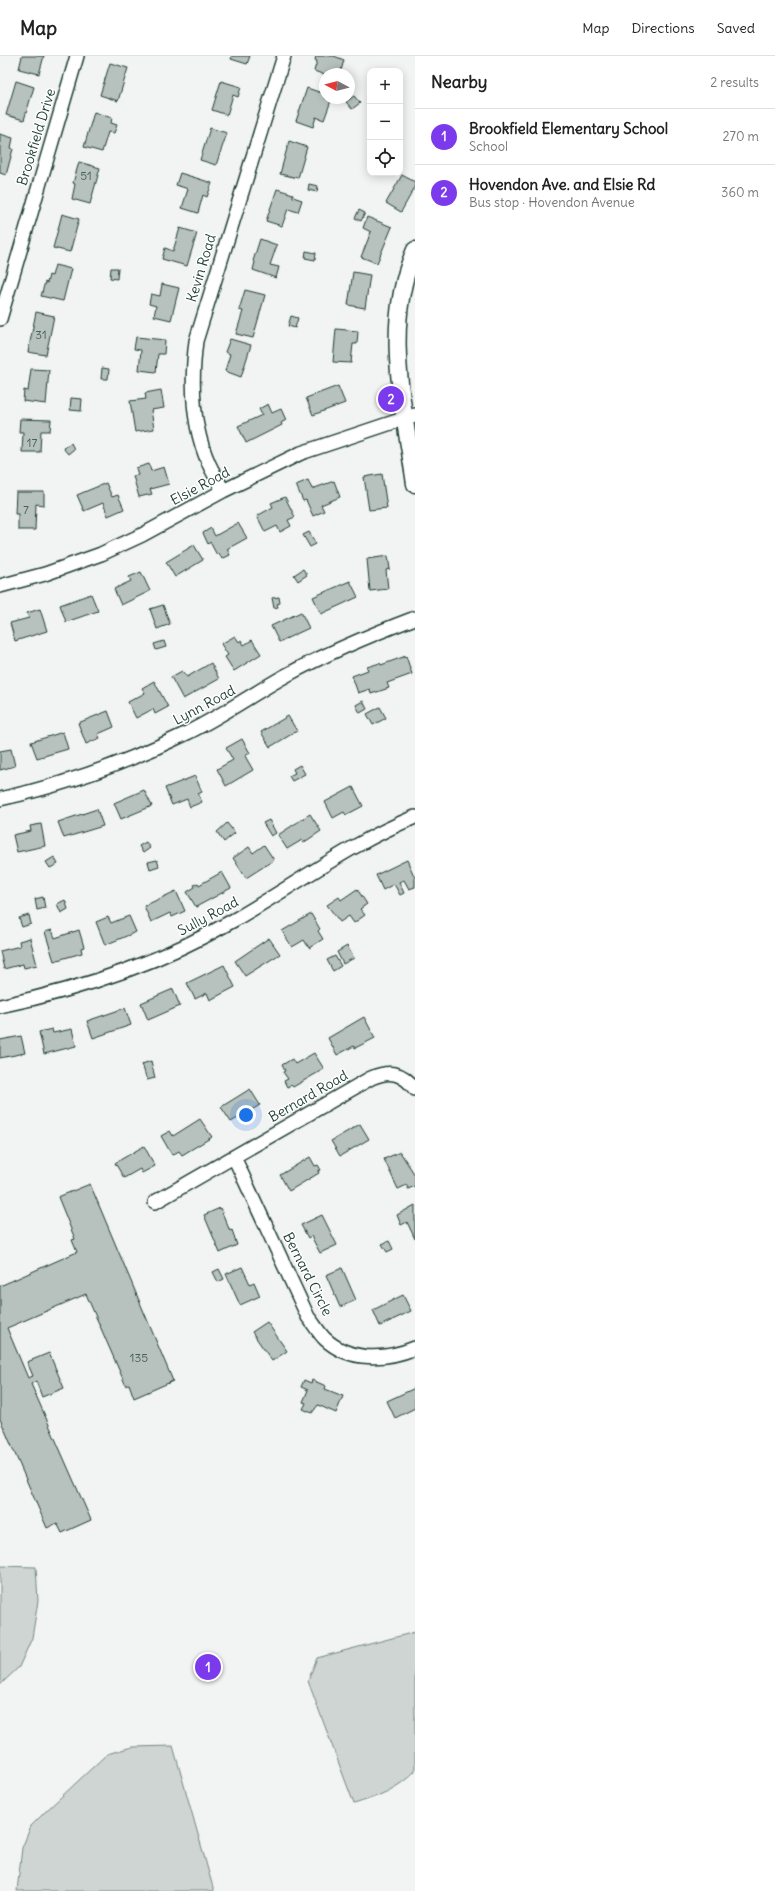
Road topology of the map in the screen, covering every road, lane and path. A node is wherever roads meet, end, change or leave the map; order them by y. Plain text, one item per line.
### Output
1 (77, 56) edge
2 (284, 56) edge
3 (415, 250) edge
4 (0, 319) edge
5 (410, 416) edge
6 (415, 484) edge
7 (224, 491) junction
8 (0, 586) edge
9 (415, 618) edge
10 (0, 800) edge
11 (415, 817) edge
12 (0, 1006) edge
13 (415, 1088) edge
14 (234, 1157) junction
15 (155, 1202) dead end
16 (415, 1348) edge

1 - 4 street, Brookfield Drive
2 - 7 street, Kevin Road
3 - 5 street
5 - 6 street
5 - 7 street, Elsie Road
7 - 8 street, Elsie Road
9 - 10 street, Lynn Road
11 - 12 street, Sully Road
13 - 14 street, Bernard Road
14 - 15 street, Bernard Road
14 - 16 street, Bernard Circle

